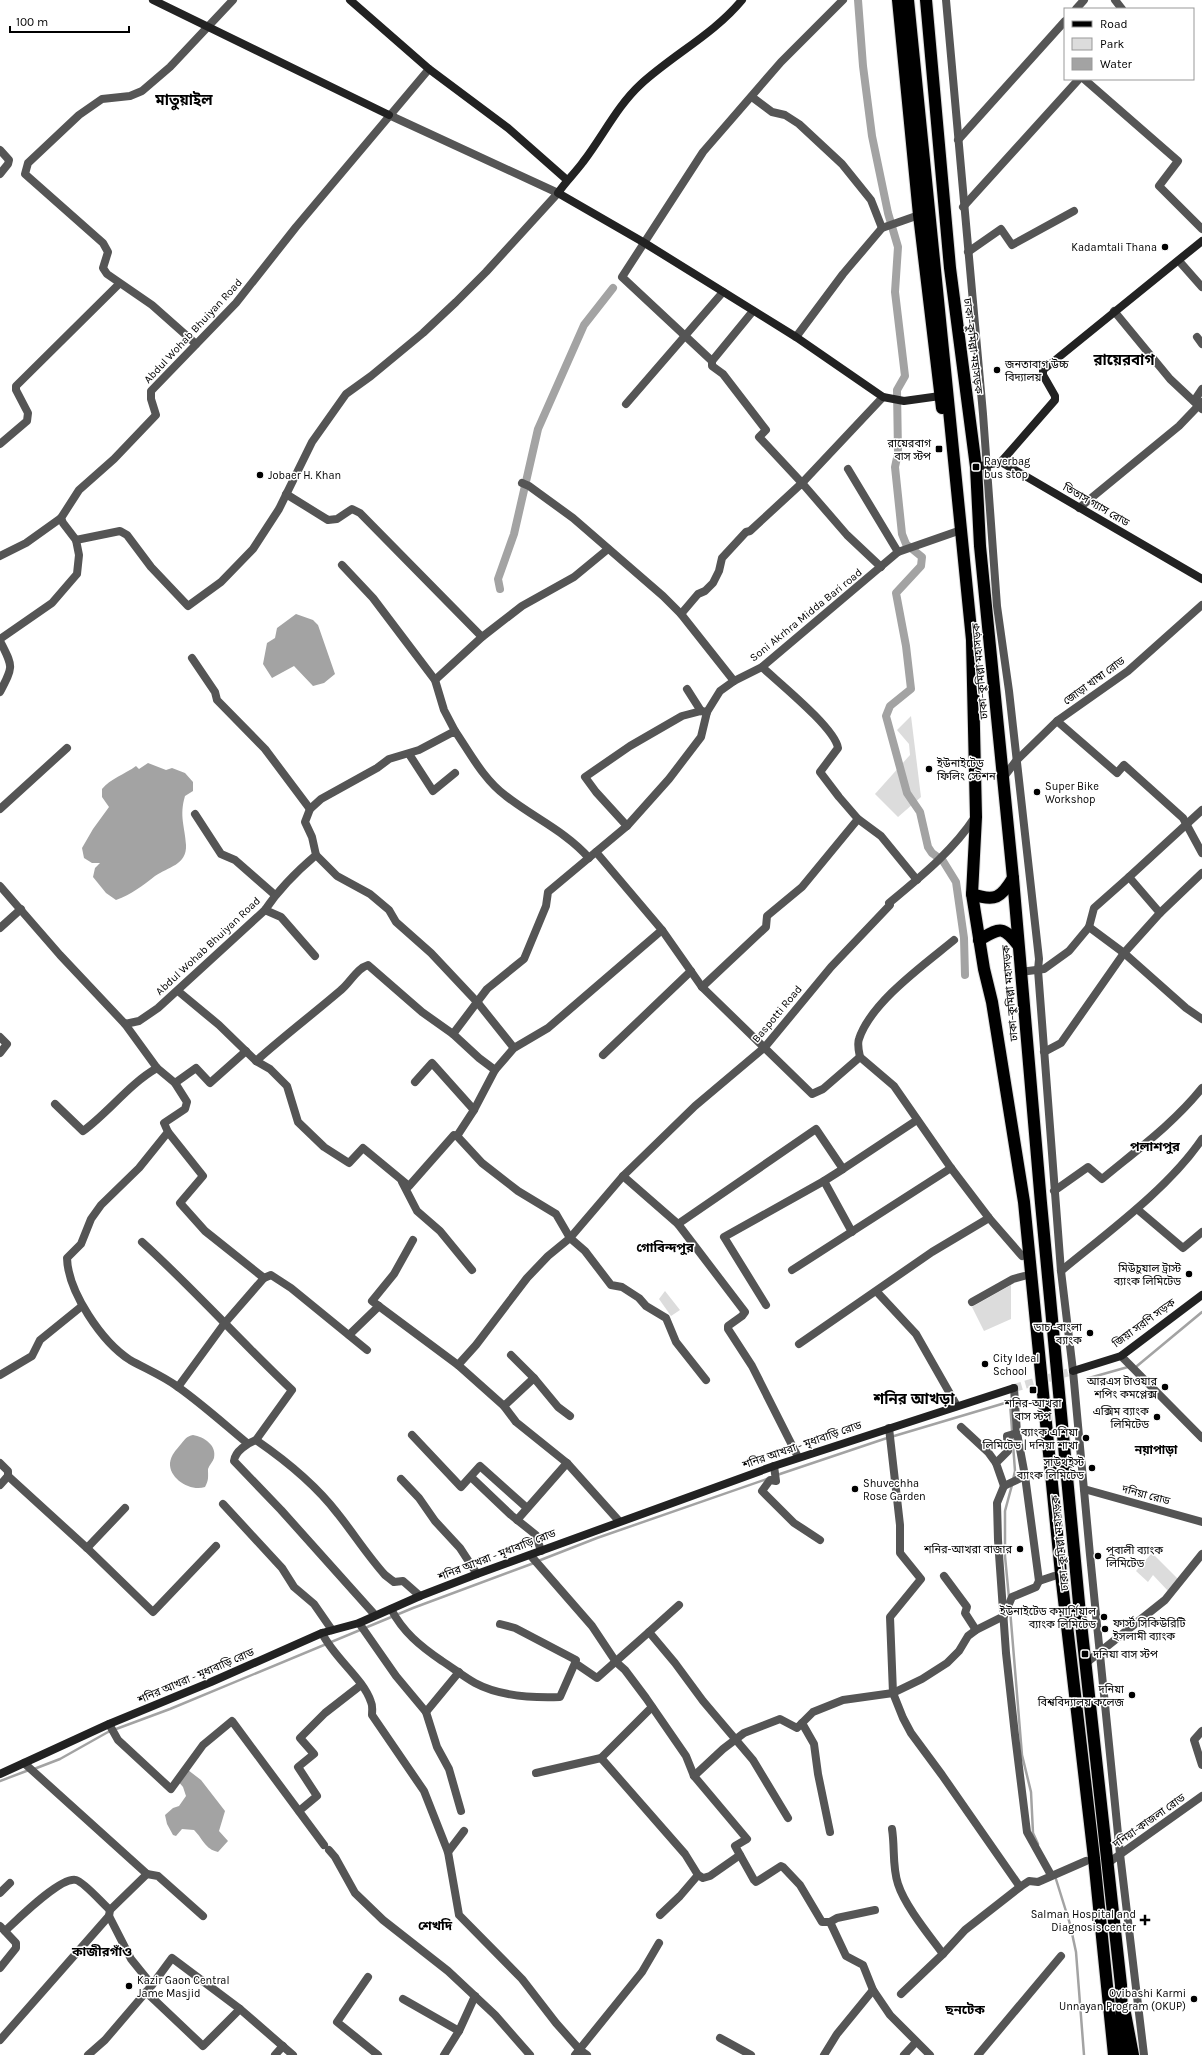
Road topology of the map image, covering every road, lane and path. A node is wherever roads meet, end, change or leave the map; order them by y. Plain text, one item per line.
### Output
1 (153, 0) edge
2 (233, 0) edge
3 (350, 0) edge
4 (742, 0) edge
5 (843, 0) edge
6 (898, 0) edge
7 (908, 0) edge
8 (926, 0) edge
9 (946, 0) edge
10 (1084, 0) edge
11 (1115, 0) edge
12 (1077, 8) edge
13 (1121, 8) edge
14 (1064, 22) edge
15 (208, 28) junction
16 (428, 69) junction
17 (1078, 80) edge
18 (1085, 80) edge
19 (752, 97) junction
20 (389, 115) junction
21 (958, 140) junction
22 (0, 150) edge
23 (0, 174) edge
24 (567, 180) junction
25 (558, 193) junction
26 (964, 206) junction
27 (1074, 212) dead end
28 (914, 216) junction
29 (883, 228) junction
30 (1202, 229) edge
31 (1202, 241) edge
32 (643, 242) junction
33 (968, 252) junction
34 (1179, 261) junction
35 (119, 284) junction
36 (1202, 286) edge
37 (723, 292) junction
38 (753, 311) junction
39 (1114, 311) junction
40 (685, 336) junction
41 (796, 338) junction
42 (196, 344) junction
43 (712, 361) junction
44 (1202, 389) edge
45 (940, 396) junction
46 (883, 397) junction
47 (626, 404) dead end
48 (1199, 404) edge
49 (0, 444) edge
50 (1001, 462) junction
51 (982, 467) junction
52 (848, 470) dead end
53 (802, 483) junction
54 (525, 484) dead end
55 (286, 494) junction
56 (1079, 508) junction
57 (61, 518) junction
58 (961, 530) junction
59 (76, 540) junction
60 (608, 549) junction
61 (898, 552) junction
62 (0, 556) edge
63 (342, 565) dead end
64 (881, 567) junction
65 (1202, 579) edge
66 (1202, 606) edge
67 (681, 614) junction
68 (482, 637) junction
69 (0, 640) edge
70 (192, 658) dead end
71 (762, 668) junction
72 (435, 680) junction
73 (734, 681) junction
74 (687, 689) dead end
75 (0, 692) edge
76 (704, 712) junction
77 (1057, 721) junction
78 (455, 731) junction
79 (67, 748) dead end
80 (409, 754) junction
81 (1016, 761) junction
82 (455, 773) dead end
83 (1003, 778) junction
84 (0, 809) edge
85 (310, 809) junction
86 (1202, 810) edge
87 (195, 814) dead end
88 (976, 817) junction
89 (858, 818) junction
90 (1187, 825) junction
91 (627, 826) junction
92 (596, 852) junction
93 (1202, 854) edge
94 (316, 856) junction
95 (589, 858) junction
96 (1202, 873) edge
97 (1129, 877) junction
98 (1013, 878) junction
99 (917, 880) junction
100 (0, 886) edge
101 (972, 894) junction
102 (275, 895) junction
103 (21, 909) junction
104 (265, 910) junction
105 (1160, 914) junction
106 (1090, 927) junction
107 (0, 928) edge
108 (662, 930) junction
109 (954, 940) dead end
110 (979, 940) junction
111 (1018, 945) junction
112 (1124, 952) junction
113 (315, 956) dead end
114 (1038, 970) junction
115 (690, 971) junction
116 (1020, 972) junction
117 (702, 987) junction
118 (178, 991) junction
119 (478, 1003) junction
120 (1202, 1019) edge
121 (125, 1024) junction
122 (453, 1034) junction
123 (0, 1037) edge
124 (765, 1047) junction
125 (514, 1048) junction
126 (246, 1051) junction
127 (1044, 1052) junction
128 (0, 1053) edge
129 (603, 1054) dead end
130 (860, 1057) junction
131 (256, 1061) junction
132 (157, 1068) junction
133 (495, 1070) junction
134 (415, 1082) dead end
135 (175, 1083) junction
136 (1202, 1088) edge
137 (55, 1104) dead end
138 (474, 1110) junction
139 (917, 1120) junction
140 (168, 1132) junction
141 (457, 1136) junction
142 (1202, 1139) edge
143 (1019, 1163) junction
144 (951, 1168) junction
145 (843, 1169) junction
146 (623, 1176) junction
147 (401, 1179) junction
148 (824, 1181) junction
149 (1054, 1191) junction
150 (1137, 1209) junction
151 (989, 1218) junction
152 (678, 1224) junction
153 (852, 1232) junction
154 (1202, 1232) edge
155 (570, 1238) junction
156 (413, 1240) dead end
157 (142, 1242) dead end
158 (1022, 1256) junction
159 (472, 1270) dead end
160 (792, 1270) dead end
161 (1061, 1271) junction
162 (1024, 1276) junction
163 (264, 1278) junction
164 (877, 1292) junction
165 (1202, 1295) edge
166 (972, 1302) dead end
167 (766, 1305) dead end
168 (82, 1306) junction
169 (379, 1306) junction
170 (224, 1324) junction
171 (349, 1335) junction
172 (798, 1344) dead end
173 (367, 1350) dead end
174 (511, 1355) dead end
175 (1121, 1356) junction
176 (458, 1365) junction
177 (1073, 1371) junction
178 (0, 1375) edge
179 (534, 1378) junction
180 (706, 1380) dead end
181 (178, 1387) junction
182 (504, 1406) junction
183 (957, 1406) junction
184 (570, 1416) dead end
185 (961, 1427) dead end
186 (889, 1431) junction
187 (1017, 1433) junction
188 (412, 1435) dead end
189 (1202, 1438) edge
190 (256, 1440) junction
191 (247, 1443) junction
192 (798, 1457) junction
193 (0, 1463) edge
194 (567, 1463) junction
195 (996, 1463) junction
196 (774, 1468) junction
197 (8, 1476) junction
198 (1025, 1476) junction
199 (471, 1477) junction
200 (401, 1479) dead end
201 (0, 1485) edge
202 (1004, 1486) junction
203 (1084, 1489) junction
204 (223, 1504) dead end
205 (126, 1508) dead end
206 (527, 1508) junction
207 (517, 1520) junction
208 (619, 1521) junction
209 (1202, 1522) edge
210 (820, 1540) dead end
211 (216, 1546) dead end
212 (87, 1548) junction
213 (541, 1551) junction
214 (1202, 1554) edge
215 (531, 1556) junction
216 (476, 1574) junction
217 (944, 1576) dead end
218 (1054, 1576) junction
219 (1039, 1582) junction
220 (420, 1596) junction
221 (679, 1605) dead end
222 (391, 1609) junction
223 (375, 1615) junction
224 (1004, 1616) junction
225 (358, 1623) junction
226 (500, 1624) dead end
227 (332, 1630) junction
228 (976, 1630) junction
229 (649, 1632) junction
230 (322, 1635) junction
231 (1100, 1653) junction
232 (616, 1662) junction
233 (575, 1663) junction
234 (1086, 1663) junction
235 (459, 1672) junction
236 (361, 1685) junction
237 (1104, 1685) junction
238 (1089, 1687) junction
239 (893, 1693) junction
240 (652, 1707) junction
241 (426, 1712) junction
242 (802, 1723) junction
243 (110, 1726) junction
244 (1202, 1731) edge
245 (736, 1739) junction
246 (1111, 1752) junction
247 (1096, 1754) junction
248 (601, 1758) junction
249 (26, 1765) junction
250 (1202, 1765) edge
251 (0, 1774) edge
252 (536, 1774) dead end
253 (694, 1776) junction
254 (1202, 1796) edge
255 (299, 1811) junction
256 (461, 1812) dead end
257 (788, 1818) dead end
258 (892, 1829) dead end
259 (464, 1831) dead end
260 (830, 1832) dead end
261 (448, 1852) junction
262 (1120, 1854) junction
263 (740, 1855) junction
264 (1086, 1861) junction
265 (1108, 1863) junction
266 (148, 1874) junction
267 (1053, 1874) junction
268 (698, 1875) junction
269 (10, 1883) dead end
270 (1020, 1887) junction
271 (0, 1893) edge
272 (875, 1910) dead end
273 (110, 1913) junction
274 (660, 1915) dead end
275 (203, 1916) dead end
276 (830, 1922) junction
277 (2, 1928) edge
278 (659, 1943) dead end
279 (943, 1954) junction
280 (1061, 1956) dead end
281 (0, 1968) edge
282 (368, 1977) dead end
283 (1121, 1985) junction
284 (149, 1988) junction
285 (873, 1990) junction
286 (901, 1994) dead end
287 (475, 1996) junction
288 (403, 1999) dead end
289 (240, 2009) junction
290 (459, 2031) junction
291 (720, 2038) dead end
292 (0, 2040) edge
293 (916, 2042) junction
294 (283, 2046) junction
295 (578, 2052) edge
296 (88, 2055) edge
297 (274, 2055) edge
298 (292, 2055) edge
299 (378, 2055) edge
300 (444, 2055) edge
301 (530, 2055) edge
302 (587, 2055) edge
303 (751, 2055) edge
304 (824, 2055) edge
305 (904, 2055) edge
306 (930, 2055) edge
307 (978, 2055) edge
308 (1107, 2055) edge
309 (1114, 2055) edge
310 (1126, 2055) edge
311 (1134, 2055) edge
312 (1144, 2055) edge

1 - 15 street
2 - 15 street
3 - 16 street
4 - 24 street
5 - 19 street
6 - 28 highway
7 - 58 highway, ঢাকা–কুমিল্লা মহাসড়ক
8 - 51 highway, ঢাকা–কুমিল্লা মহাসড়ক
9 - 21 street
10 - 12 street
11 - 13 street
14 - 21 street
15 - 20 street
15 - 35 street
16 - 20 street, Abdul Wohab Bhuiyan Road
16 - 24 street
17 - 26 street
18 - 30 street
19 - 29 street
19 - 32 street
20 - 25 street
20 - 42 street, Abdul Wohab Bhuiyan Road
21 - 26 street
22 - 23 street
24 - 25 street
25 - 32 street
25 - 55 street
26 - 33 street
27 - 33 street
28 - 29 street
28 - 45 highway
29 - 41 street
31 - 34 street
32 - 37 street
32 - 40 street
33 - 51 street
34 - 36 street
34 - 39 street
35 - 42 street
35 - 49 street
37 - 38 street
37 - 40 street
38 - 41 street
38 - 43 street
39 - 48 street
39 - 50 street
40 - 43 street
40 - 47 street
41 - 46 street
42 - 57 street, Abdul Wohab Bhuiyan Road
43 - 53 street
44 - 48 street
45 - 46 street
45 - 58 highway
46 - 53 street
48 - 56 street
50 - 51 street
50 - 56 street, তিতাস গ্যাস রোড
51 - 81 street
51 - 83 highway, ঢাকা–কুমিল্লা মহাসড়ক
52 - 61 street
53 - 64 street
53 - 67 street
54 - 60 street
55 - 59 street
55 - 68 street
56 - 65 street, তিতাস গ্যাস রোড
57 - 59 street
57 - 62 street
58 - 61 street, Soni Akrhra Midda Bari road
58 - 88 highway, ঢাকা–কুমিল্লা মহাসড়ক
59 - 69 street
60 - 67 street
60 - 68 street
61 - 64 street, Soni Akrhra Midda Bari road
63 - 72 street
64 - 71 street, Soni Akrhra Midda Bari road
66 - 77 street, জোড়া খাম্বা রোড
67 - 73 street
68 - 72 street
69 - 75 street
70 - 85 street
71 - 73 street, Soni Akrhra Midda Bari road
71 - 89 street
72 - 78 street
73 - 76 street, Soni Akrhra Midda Bari road
74 - 76 street
76 - 91 street, Soni Akrhra Midda Bari road
76 - 91 street
77 - 81 street, জোড়া খাম্বা রোড
77 - 90 street
78 - 80 street
78 - 95 street
79 - 84 street
80 - 82 street
80 - 85 street
81 - 83 street, জোড়া খাম্বা রোড
81 - 114 street
83 - 98 highway, ঢাকা–কুমিল্লা মহাসড়ক
85 - 94 street
86 - 90 street
87 - 102 street
88 - 99 street, Baspotti Road
88 - 101 highway, ঢাকা–কুমিল্লা মহাসড়ক
89 - 99 street
89 - 117 street
90 - 93 street
90 - 97 street
91 - 92 street, Soni Akrhra Midda Bari road
92 - 95 street, Soni Akrhra Midda Bari road
92 - 108 street
94 - 102 street, Abdul Wohab Bhuiyan Road
94 - 119 street
95 - 119 street, Soni Akrhra Midda Bari road
96 - 105 street
97 - 105 street
97 - 106 street
98 - 101 highway
98 - 111 highway, ঢাকা–কুমিল্লা মহাসড়ক
99 - 124 street, Baspotti Road
100 - 103 street
101 - 110 highway, ঢাকা–কুমিল্লা মহাসড়ক
102 - 104 street, Abdul Wohab Bhuiyan Road
103 - 107 street
103 - 121 street
104 - 113 street
104 - 118 street, Abdul Wohab Bhuiyan Road
105 - 112 street
106 - 112 street
106 - 114 street
108 - 115 street
108 - 125 street
109 - 130 street
110 - 111 highway
110 - 143 highway, ঢাকা–কুমিল্লা মহাসড়ক
111 - 116 highway, ঢাকা–কুমিল্লা মহাসড়ক
112 - 120 street
112 - 127 street
114 - 116 street
114 - 127 street
115 - 117 street
115 - 129 street
116 - 234 highway, ঢাকা–কুমিল্লা মহাসড়ক
117 - 124 street
118 - 121 street, Abdul Wohab Bhuiyan Road
118 - 126 street
119 - 122 street, Soni Akrhra Midda Bari road
119 - 125 street
121 - 132 street
122 - 131 street
122 - 133 street
123 - 128 street
124 - 130 street
124 - 146 street, Baspotti Road
125 - 133 street
126 - 131 street
126 - 135 street
127 - 149 street
130 - 139 street
131 - 147 street
132 - 135 street
132 - 137 street
133 - 138 street
134 - 138 street
135 - 140 street
136 - 149 street
138 - 141 street
139 - 144 street
139 - 145 street
140 - 163 street
140 - 168 street
141 - 147 street
141 - 155 street
142 - 150 street
143 - 158 highway
143 - 309 highway, ঢাকা–কুমিল্লা মহাসড়ক
144 - 151 street
144 - 153 street
145 - 148 street
145 - 152 street
146 - 152 street
146 - 155 street, Baspotti Road
147 - 159 street
148 - 153 street
148 - 167 street
149 - 161 street
150 - 154 street
150 - 161 street
151 - 158 street
151 - 164 street
152 - 192 street
153 - 160 street
155 - 176 street, Baspotti Road
155 - 180 street
156 - 169 street
157 - 170 street
158 - 162 highway
161 - 177 street
162 - 166 street
162 - 218 highway
163 - 170 street
163 - 171 street
164 - 172 street
164 - 183 street
165 - 175 street, জিয়া সরণি সড়ক
168 - 178 street
168 - 181 street
169 - 171 street
169 - 176 street
170 - 181 street
170 - 190 street
171 - 173 street
174 - 179 street
175 - 177 street, জিয়া সরণি সড়ক
175 - 189 street
176 - 182 street
177 - 203 street
179 - 182 street
179 - 184 street
181 - 191 street
182 - 194 street
183 - 186 street, শনির আখরা - মৃধাবাড়ি রোড
183 - 187 street, শনির আখরা - মৃধাবাড়ি রোড
185 - 195 street
186 - 192 street, শনির আখরা - মৃধাবাড়ি রোড
186 - 239 street
187 - 195 street
187 - 198 street
188 - 199 street
190 - 191 street
190 - 220 street
191 - 223 street
192 - 196 street, শনির আখরা - মৃধাবাড়ি রোড
193 - 197 street
194 - 206 street
194 - 208 street
195 - 202 street
196 - 208 street, শনির আখরা - মৃধাবাড়ি রোড
196 - 210 street
197 - 201 street
197 - 212 street
198 - 202 street
198 - 219 street
199 - 206 street
199 - 207 street
200 - 216 street
202 - 224 street
203 - 209 street, দনিয়া রোড
203 - 231 street
204 - 227 street
205 - 212 street
206 - 207 street
207 - 213 street
208 - 213 street, শনির আখরা - মৃধাবাড়ি রোড
211 - 212 street
213 - 215 street, শনির আখরা - মৃধাবাড়ি রোড
214 - 231 street
215 - 216 street, শনির আখরা - মৃধাবাড়ি রোড
215 - 232 street
216 - 220 street, শনির আখরা - মৃধাবাড়ি রোড
217 - 228 street
218 - 219 street
218 - 264 highway
219 - 224 street
220 - 222 street, শনির আখরা - মৃধাবাড়ি রোড
221 - 229 street
222 - 223 street, শনির আখরা - মৃধাবাড়ি রোড
222 - 235 street
223 - 225 street, শনির আখরা - মৃধাবাড়ি রোড
224 - 228 street
224 - 267 street
225 - 227 street, শনির আখরা - মৃধাবাড়ি রোড
225 - 241 street
226 - 233 street
227 - 230 street, শনির আখরা - মৃধাবাড়ি রোড
228 - 239 street
229 - 232 street
229 - 245 street
230 - 236 street
230 - 243 street, শনির আখরা - মৃধাবাড়ি রোড
231 - 234 street
231 - 237 street
232 - 233 street
232 - 240 street
233 - 235 street
234 - 238 highway, ঢাকা–কুমিল্লা মহাসড়ক
235 - 241 street
236 - 255 street
236 - 261 street
237 - 238 street
237 - 246 street
238 - 247 highway, ঢাকা–কুমিল্লা মহাসড়ক
239 - 242 street
239 - 270 street
240 - 248 street
240 - 253 street
241 - 256 street
242 - 245 street
242 - 260 street
243 - 249 street, শনির আখরা - মৃধাবাড়ি রোড
243 - 255 street
244 - 250 street
245 - 253 street
245 - 257 street
246 - 247 street
246 - 262 street
247 - 265 highway, ঢাকা–কুমিল্লা মহাসড়ক
248 - 252 street
248 - 268 street
249 - 251 street, শনির আখরা - মৃধাবাড়ি রোড
249 - 266 street
253 - 263 street
254 - 262 street, দনিয়া-কাজলা রোড
255 - 287 street
258 - 279 street
259 - 261 street
261 - 295 street
262 - 265 street, দনিয়া-কাজলা রোড
262 - 312 street
263 - 268 street
263 - 276 street
264 - 267 street
264 - 308 highway
265 - 283 highway, ঢাকা–কুমিল্লা মহাসড়ক
266 - 273 street
266 - 275 street
267 - 270 street
268 - 274 street
269 - 271 street
270 - 279 street
272 - 276 street
273 - 277 street
273 - 284 street
273 - 292 street
276 - 285 street
277 - 281 street
278 - 295 street
279 - 286 street
280 - 307 street
282 - 299 street
283 - 310 highway, ঢাকা–কুমিল্লা মহাসড়ক
283 - 311 main road, ঢাকা–কুমিল্লা মহাসড়ক
284 - 289 street
284 - 289 street
284 - 296 street
285 - 293 street
285 - 304 street
287 - 290 street
287 - 301 street
288 - 290 street
289 - 294 street
290 - 300 street
291 - 303 street
293 - 305 street
293 - 306 street
294 - 297 street
294 - 298 street
295 - 302 street

